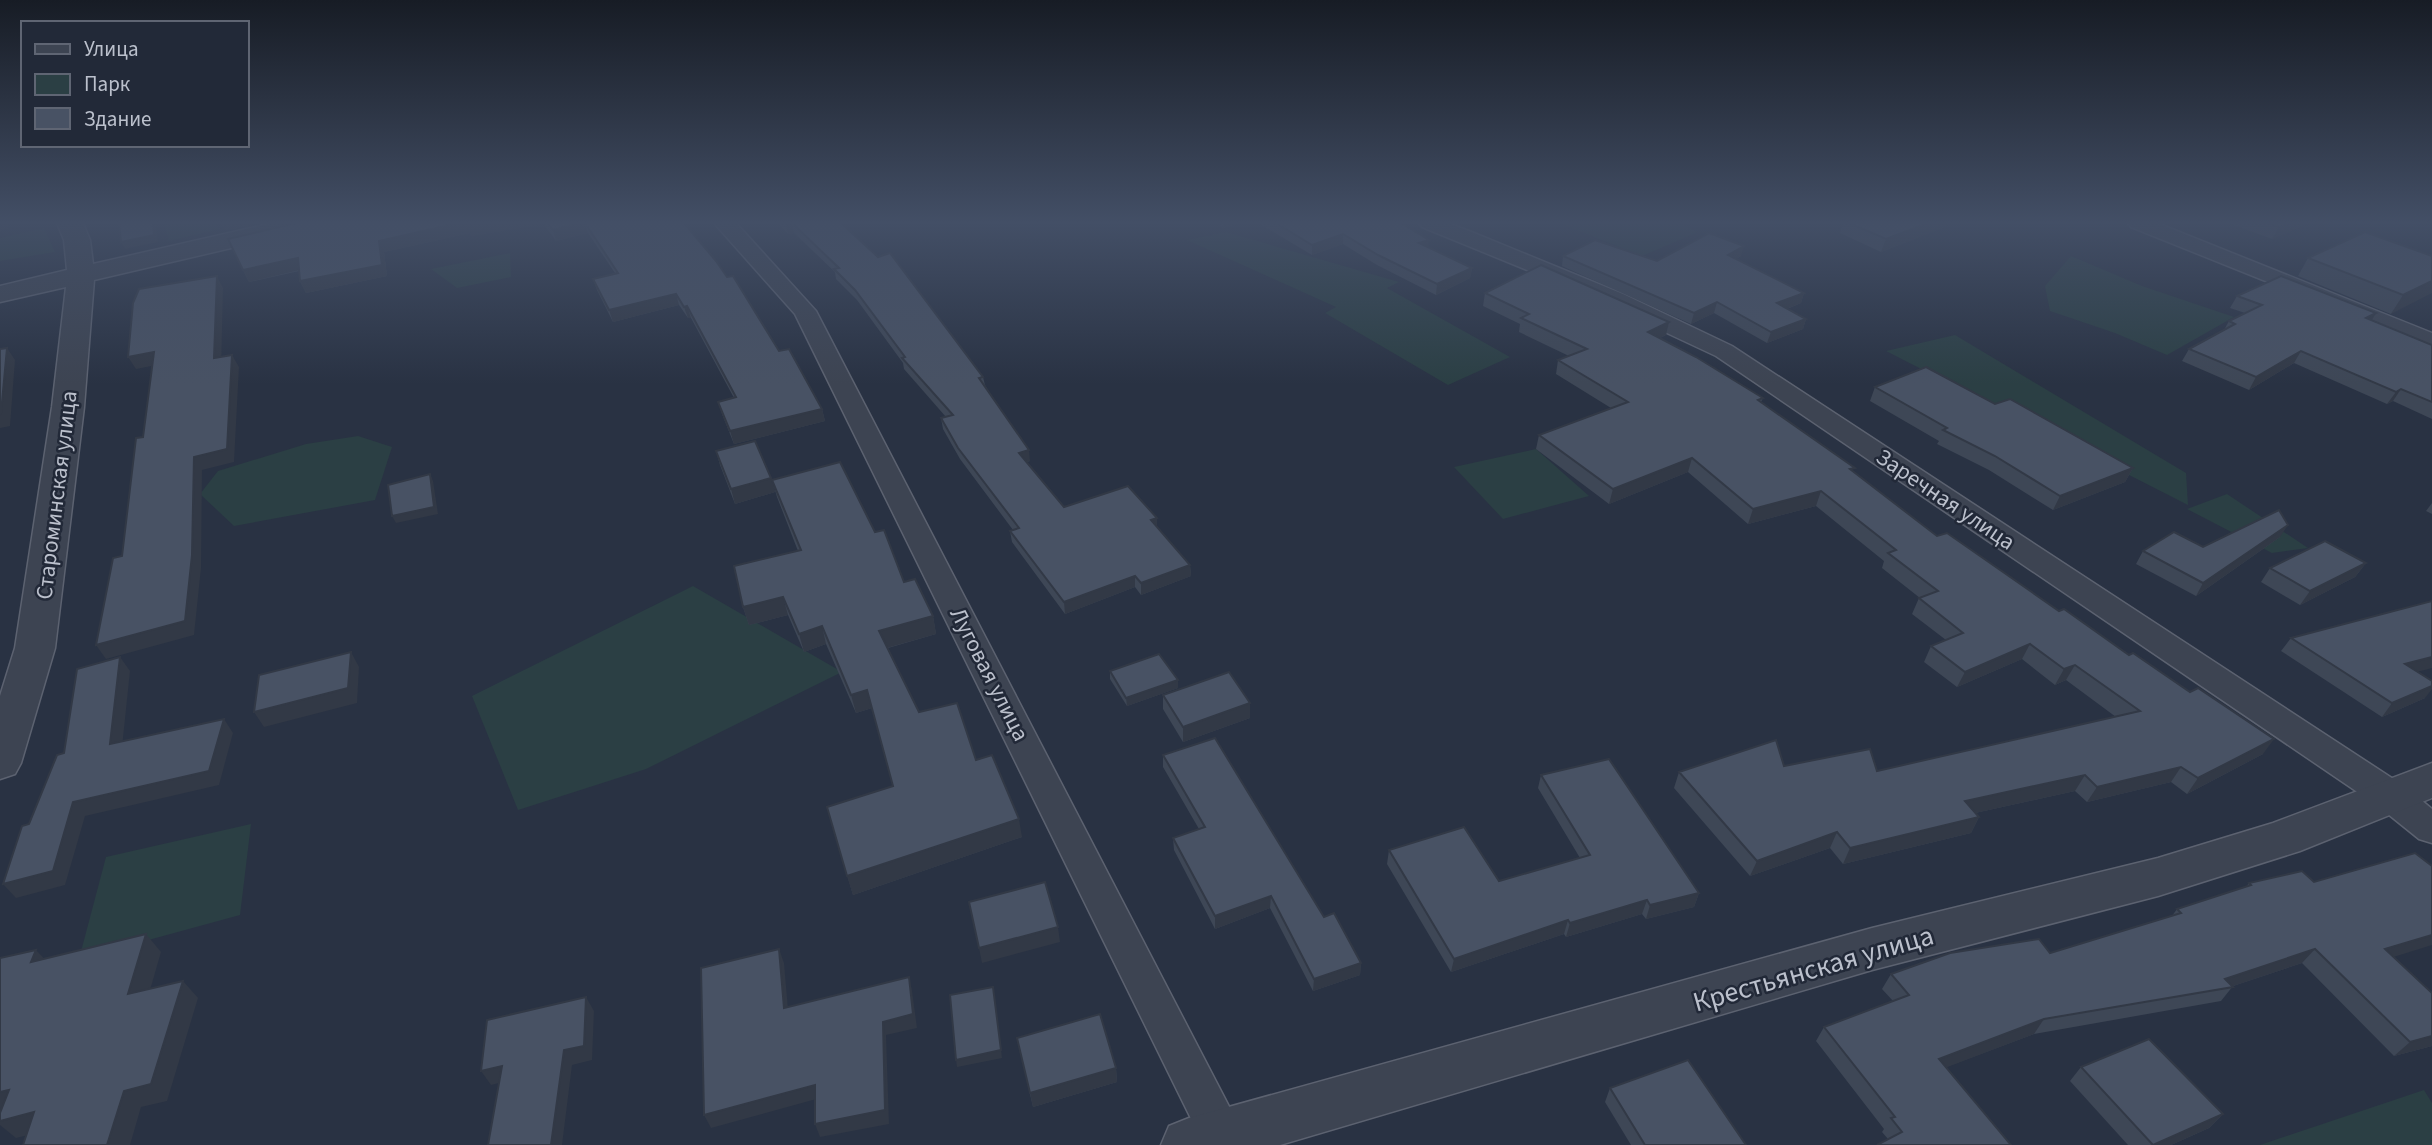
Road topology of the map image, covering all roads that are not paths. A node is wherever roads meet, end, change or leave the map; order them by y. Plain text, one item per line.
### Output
1 (75, 276) edge
2 (81, 276) edge
3 (773, 276) edge
4 (1562, 276) edge
5 (2271, 276) edge
6 (0, 294) edge
7 (2432, 341) edge
8 (0, 763) edge
9 (2411, 788) edge
10 (2432, 829) edge
11 (1214, 1142) edge

1 - 6 street
2 - 8 street, Староминская улица
3 - 11 street, Луговая улица
4 - 9 street, Заречная улица
5 - 7 street
9 - 10 street, Заречная улица
9 - 11 street, Крестьянская улица

